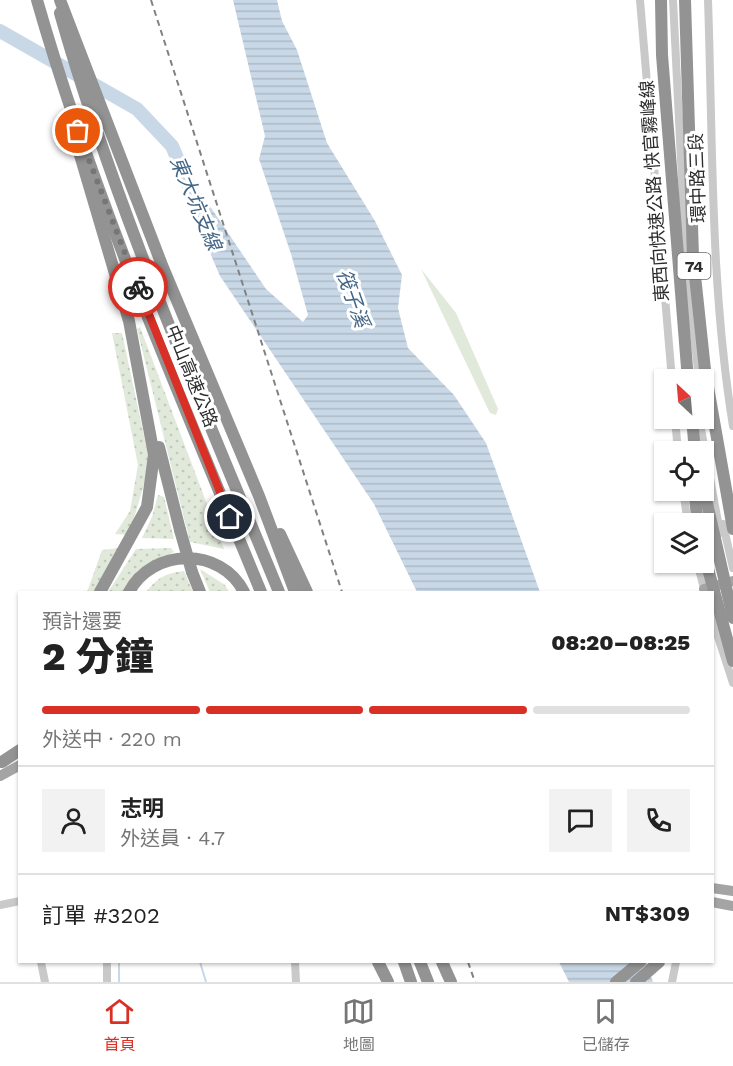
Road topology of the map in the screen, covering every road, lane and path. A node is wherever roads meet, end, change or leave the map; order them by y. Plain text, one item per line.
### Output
1 (37, 0) edge
2 (58, 0) edge
3 (640, 0) edge
4 (661, 0) edge
5 (668, 0) edge
6 (673, 0) edge
7 (685, 0) edge
8 (708, 0) edge
9 (70, 110) junction
10 (99, 119) junction
11 (671, 369) edge
12 (687, 369) edge
13 (692, 369) edge
14 (698, 369) edge
15 (145, 396) junction
16 (733, 426) edge
17 (701, 429) edge
18 (706, 429) edge
19 (718, 458) junction
20 (733, 488) edge
21 (259, 496) junction
22 (706, 501) edge
23 (733, 529) edge
24 (733, 568) edge
25 (701, 573) edge
26 (709, 573) edge
27 (732, 588) edge
28 (101, 591) edge
29 (130, 591) edge
30 (200, 591) edge
31 (243, 591) edge
32 (261, 591) edge
33 (279, 591) edge
34 (295, 591) edge
35 (306, 591) edge
36 (705, 591) edge
37 (714, 599) edge
38 (733, 618) edge
39 (714, 624) edge
40 (733, 661) edge
41 (733, 683) edge
42 (18, 753) edge
43 (1, 763) edge
44 (18, 766) edge
45 (0, 776) edge
46 (714, 888) edge
47 (733, 891) edge
48 (18, 901) edge
49 (714, 902) edge
50 (0, 905) edge
51 (733, 906) edge
52 (41, 963) edge
53 (107, 963) edge
54 (295, 963) edge
55 (379, 963) edge
56 (384, 963) edge
57 (404, 963) edge
58 (420, 963) edge
59 (442, 963) edge
60 (639, 963) edge
61 (659, 963) edge
62 (676, 963) edge
63 (45, 982) edge
64 (107, 982) edge
65 (296, 982) edge
66 (390, 982) edge
67 (411, 982) edge
68 (428, 982) edge
69 (451, 982) edge
70 (616, 982) edge
71 (636, 982) edge
72 (672, 982) edge

1 - 9 highway, 中山高速公路
2 - 10 highway, 中山高速公路
2 - 10 highway
3 - 11 street
4 - 12 highway, 東西向快速公路 快官霧峰線 / 74
5 - 13 street, 環中路三段
6 - 14 street, 環中路三段
7 - 19 highway, 東西向快速公路 快官霧峰線 / 74
8 - 16 street, 環中路三段
9 - 15 highway
9 - 32 highway, 中山高速公路
10 - 21 highway
10 - 33 highway, 中山高速公路
15 - 28 highway
15 - 30 highway, bridge
17 - 27 street
18 - 24 street
19 - 20 highway
19 - 23 highway, 東西向快速公路 快官霧峰線 / 74
21 - 34 highway
21 - 35 highway
22 - 38 highway, bridge
25 - 36 street
26 - 40 highway, bridge
27 - 36 main road
27 - 37 main road
29 - 31 highway
39 - 41 street
42 - 43 highway
44 - 45 main road
46 - 47 main road
48 - 50 street
49 - 51 main road
52 - 63 street
53 - 64 street
54 - 65 street
55 - 66 highway
56 - 66 highway
57 - 67 highway
58 - 68 highway
59 - 69 highway
60 - 70 highway
61 - 71 highway
62 - 72 street

